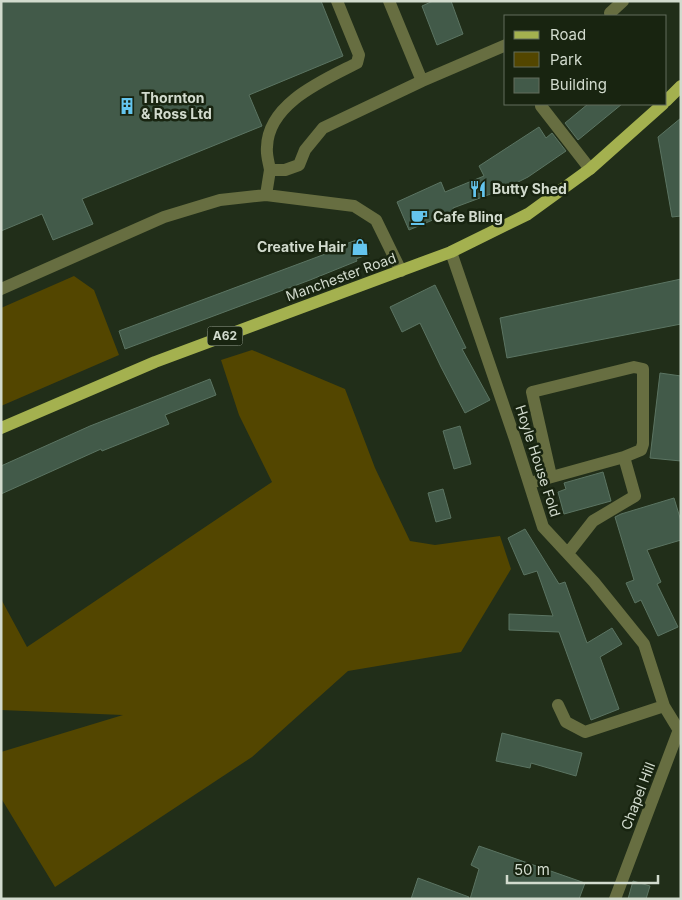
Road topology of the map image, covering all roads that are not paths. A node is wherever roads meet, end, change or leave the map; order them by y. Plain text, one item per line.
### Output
1 (337, 1) edge
2 (389, 1) edge
3 (623, 1) edge
4 (610, 10) edge
5 (504, 45) edge
6 (422, 81) junction
7 (681, 86) edge
8 (667, 99) edge
9 (661, 105) edge
10 (541, 106) dead end
11 (590, 169) junction
12 (270, 170) junction
13 (266, 195) junction
14 (451, 252) junction
15 (401, 271) junction
16 (1, 289) edge
17 (1, 428) edge
18 (624, 457) junction
19 (551, 476) junction
20 (530, 483) junction
21 (568, 553) junction
22 (558, 705) dead end
23 (664, 706) junction
24 (680, 733) edge
25 (614, 899) edge

1 - 12 street
2 - 6 street
3 - 4 street
5 - 6 street
6 - 12 street
7 - 8 main road, Manchester Road / A62
9 - 11 main road, Manchester Road / A62
10 - 11 street
11 - 14 main road, Manchester Road / A62
12 - 13 street
13 - 15 street
13 - 16 street
14 - 15 main road, Manchester Road / A62
14 - 20 street, Hoyle House Fold
15 - 17 main road, Manchester Road / A62
18 - 19 street
18 - 19 street
18 - 21 street
19 - 20 street
20 - 21 street, Hoyle House Fold
21 - 23 street, Hoyle House Fold
22 - 23 street
23 - 24 street, Hoyle House Fold
24 - 25 street, Chapel Hill

